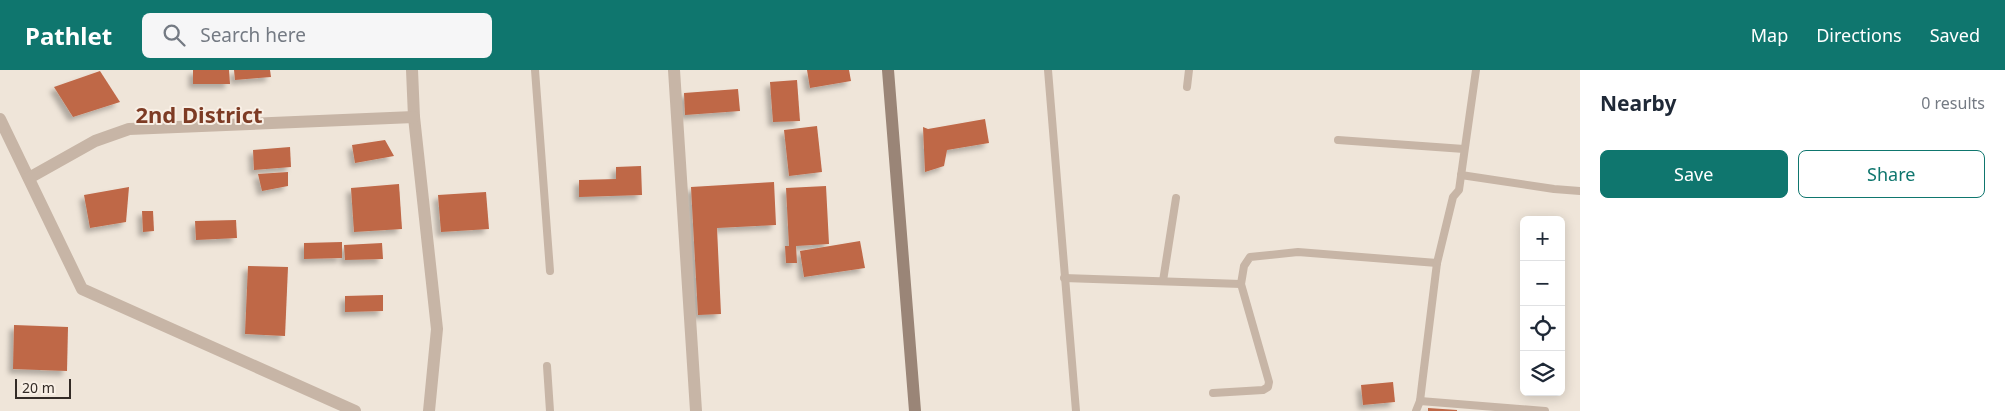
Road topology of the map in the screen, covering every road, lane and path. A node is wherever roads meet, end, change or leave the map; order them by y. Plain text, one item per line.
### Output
1 (412, 70) edge
2 (536, 70) edge
3 (674, 70) edge
4 (888, 70) edge
5 (1048, 70) edge
6 (1189, 70) edge
7 (1476, 70) edge
8 (1188, 87) dead end
9 (414, 117) junction
10 (0, 119) edge
11 (1338, 140) dead end
12 (1464, 149) junction
13 (1462, 175) junction
14 (29, 178) junction
15 (1580, 191) edge
16 (1176, 198) dead end
17 (1437, 263) junction
18 (550, 272) dead end
19 (1064, 278) junction
20 (1163, 281) junction
21 (1241, 284) junction
22 (547, 366) dead end
23 (1213, 393) dead end
24 (1420, 401) junction
25 (355, 411) edge
26 (429, 411) edge
27 (550, 411) edge
28 (696, 411) edge
29 (915, 411) edge
30 (1076, 411) edge
31 (1416, 411) edge
32 (1545, 411) edge

1 - 9 street
2 - 18 lane
3 - 28 street
4 - 29 main road
5 - 19 lane
6 - 8 lane
7 - 12 lane
9 - 14 street
9 - 26 street
10 - 14 street
11 - 12 lane
12 - 13 lane
13 - 15 lane
13 - 17 lane
14 - 25 street
16 - 20 lane
17 - 21 lane
17 - 24 lane
19 - 20 lane
19 - 30 lane
20 - 21 lane
21 - 23 lane
22 - 27 lane
24 - 31 lane
24 - 32 lane

